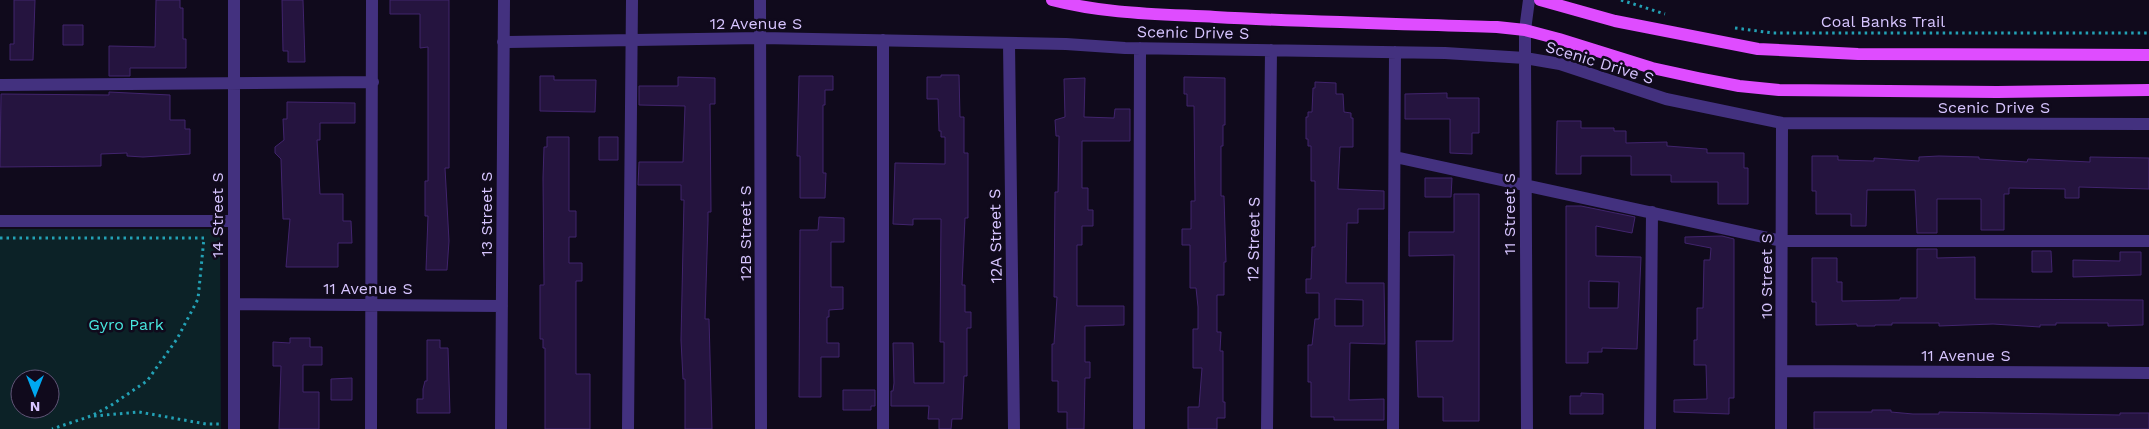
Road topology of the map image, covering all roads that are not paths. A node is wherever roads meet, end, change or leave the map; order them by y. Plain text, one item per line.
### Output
1 (234, 0) edge
2 (372, 0) edge
3 (504, 0) edge
4 (632, 0) edge
5 (760, 0) edge
6 (1052, 0) edge
7 (1529, 0) edge
8 (1540, 0) edge
9 (1525, 30) junction
10 (761, 38) junction
11 (631, 40) junction
12 (884, 40) junction
13 (504, 42) junction
14 (1008, 43) junction
15 (1140, 48) junction
16 (1271, 50) junction
17 (1395, 52) junction
18 (2149, 55) edge
19 (1525, 58) junction
20 (233, 82) junction
21 (373, 82) junction
22 (0, 85) edge
23 (2149, 90) edge
24 (1782, 123) junction
25 (2149, 124) edge
26 (1395, 157) junction
27 (1525, 184) junction
28 (1652, 212) junction
29 (0, 221) edge
30 (232, 221) junction
31 (1782, 241) junction
32 (2149, 241) edge
33 (234, 304) junction
34 (373, 305) junction
35 (502, 306) junction
36 (1782, 370) junction
37 (2149, 372) edge
38 (234, 427) edge
39 (371, 429) edge
40 (501, 429) edge
41 (628, 429) edge
42 (761, 429) edge
43 (883, 429) edge
44 (1014, 429) edge
45 (1139, 429) edge
46 (1267, 429) edge
47 (1393, 429) edge
48 (1527, 429) edge
49 (1650, 429) edge
50 (1781, 429) edge

1 - 20 street, 14 Street S
2 - 21 street
3 - 13 street, 13 Street S
4 - 11 street
5 - 10 street, 12B Street S
6 - 9 main road, Scenic Drive S
7 - 9 street, 11 Street S
8 - 18 main road
9 - 19 street, 11 Street S
9 - 23 main road, Scenic Drive S
10 - 11 street, 12 Avenue S
10 - 12 street, 12 Avenue S
10 - 42 street, 12B Street S
11 - 13 street, 12 Avenue S
11 - 41 street
12 - 14 street, 12 Avenue S
12 - 43 street
13 - 35 street, 13 Street S
14 - 15 street, Scenic Drive S
14 - 44 street, 12A Street S
15 - 16 street, Scenic Drive S
15 - 45 street
16 - 17 street, Scenic Drive S
16 - 46 street, 12 Street S
17 - 19 street, Scenic Drive S
17 - 26 street
19 - 24 street, Scenic Drive S
19 - 27 street, 11 Street S
20 - 21 street
20 - 22 street
20 - 30 street, 14 Street S
21 - 34 street
24 - 25 street, Scenic Drive S
24 - 31 street, 10 Street S
26 - 27 street
26 - 47 street
27 - 28 street
27 - 48 street, 11 Street S
28 - 31 street
28 - 49 street
29 - 30 street
30 - 33 street, 14 Street S
31 - 32 street
31 - 36 street, 10 Street S
33 - 34 street, 11 Avenue S
33 - 38 street, 14 Street S
34 - 35 street, 11 Avenue S
34 - 39 street
35 - 40 street, 13 Street S
36 - 37 street, 11 Avenue S
36 - 50 street, 10 Street S

